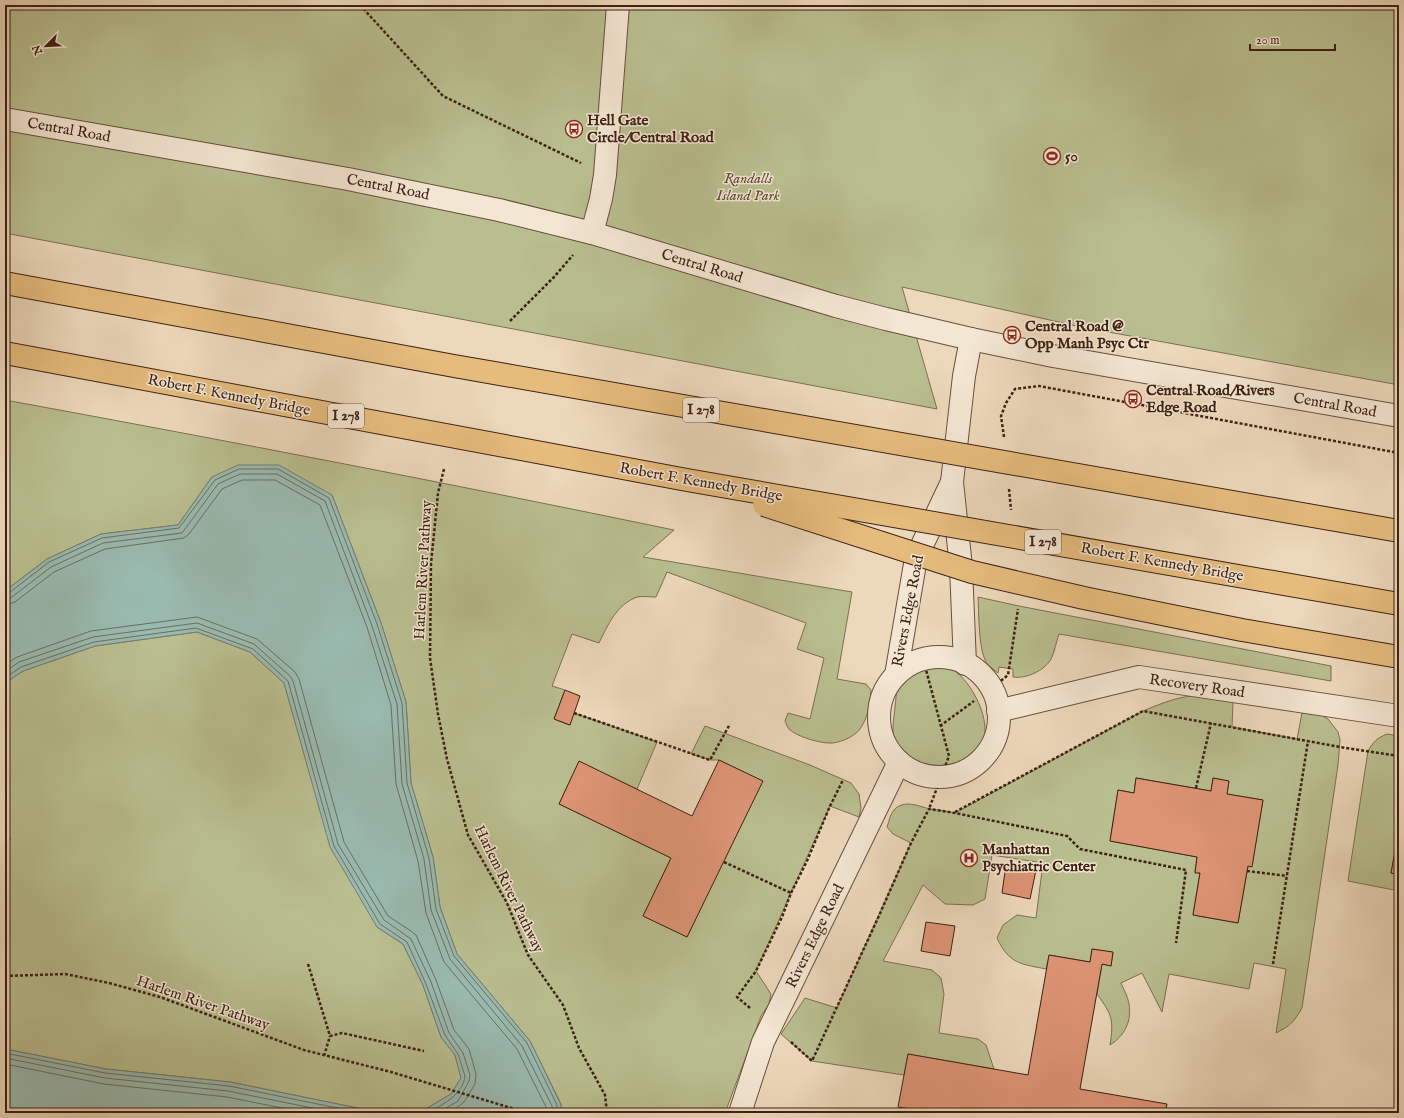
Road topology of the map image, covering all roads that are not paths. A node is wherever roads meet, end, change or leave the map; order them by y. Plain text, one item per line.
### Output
1 (618, 5) edge
2 (5, 119) edge
3 (592, 233) junction
4 (5, 283) edge
5 (971, 339) junction
6 (5, 353) edge
7 (1399, 416) edge
8 (687, 480) junction
9 (952, 482) junction
10 (1399, 530) edge
11 (1399, 604) edge
12 (1399, 657) edge
13 (965, 664) junction
14 (896, 675) junction
15 (998, 711) junction
16 (1399, 716) edge
17 (899, 762) junction
18 (740, 1113) edge

1 - 3 street
2 - 3 street, Central Road
3 - 5 street, Central Road
4 - 10 highway, I 278, bridge
5 - 7 street, Central Road
5 - 9 street, Rivers Edge Road
6 - 8 highway, Robert F. Kennedy Bridge / I 278, bridge
8 - 11 highway, Robert F. Kennedy Bridge / I 278, bridge
8 - 12 highway, bridge
9 - 13 street, Rivers Edge Road
9 - 14 street, Rivers Edge Road
13 - 14 street
13 - 15 street
14 - 17 street
15 - 16 street, Recovery Road
15 - 17 street
17 - 18 street, Rivers Edge Road

